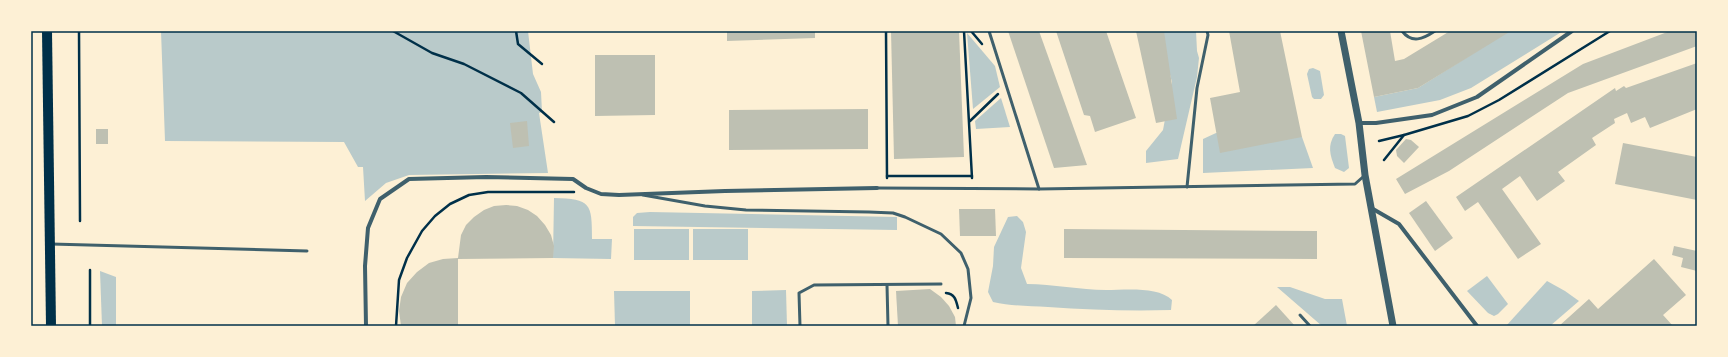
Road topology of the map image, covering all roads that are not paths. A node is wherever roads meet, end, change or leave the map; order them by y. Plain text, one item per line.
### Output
1 (47, 31) edge
2 (989, 31) edge
3 (1207, 31) edge
4 (1341, 31) edge
5 (1402, 31) edge
6 (1434, 31) edge
7 (1572, 31) edge
8 (1359, 123) junction
9 (1365, 175) junction
10 (1187, 187) junction
11 (877, 188) joint
12 (1039, 189) junction
13 (636, 194) junction
14 (1373, 208) junction
15 (50, 244) junction
16 (307, 251) dead end
17 (887, 284) junction
18 (941, 284) dead end
19 (1300, 315) dead end
20 (51, 326) edge
21 (366, 326) edge
22 (800, 326) edge
23 (888, 326) edge
24 (964, 326) edge
25 (1310, 326) edge
26 (1393, 326) edge
27 (1477, 326) edge

1 - 15 main road
2 - 12 lane
3 - 10 lane
4 - 8 street
5 - 6 lane
7 - 8 street
8 - 9 street
9 - 10 lane
9 - 14 street
10 - 12 lane
11 - 12 lane
11 - 13 street
13 - 21 street
13 - 24 lane
14 - 26 street
14 - 27 street
15 - 16 lane
15 - 20 main road
17 - 18 lane
17 - 22 lane
17 - 23 lane
19 - 25 lane

